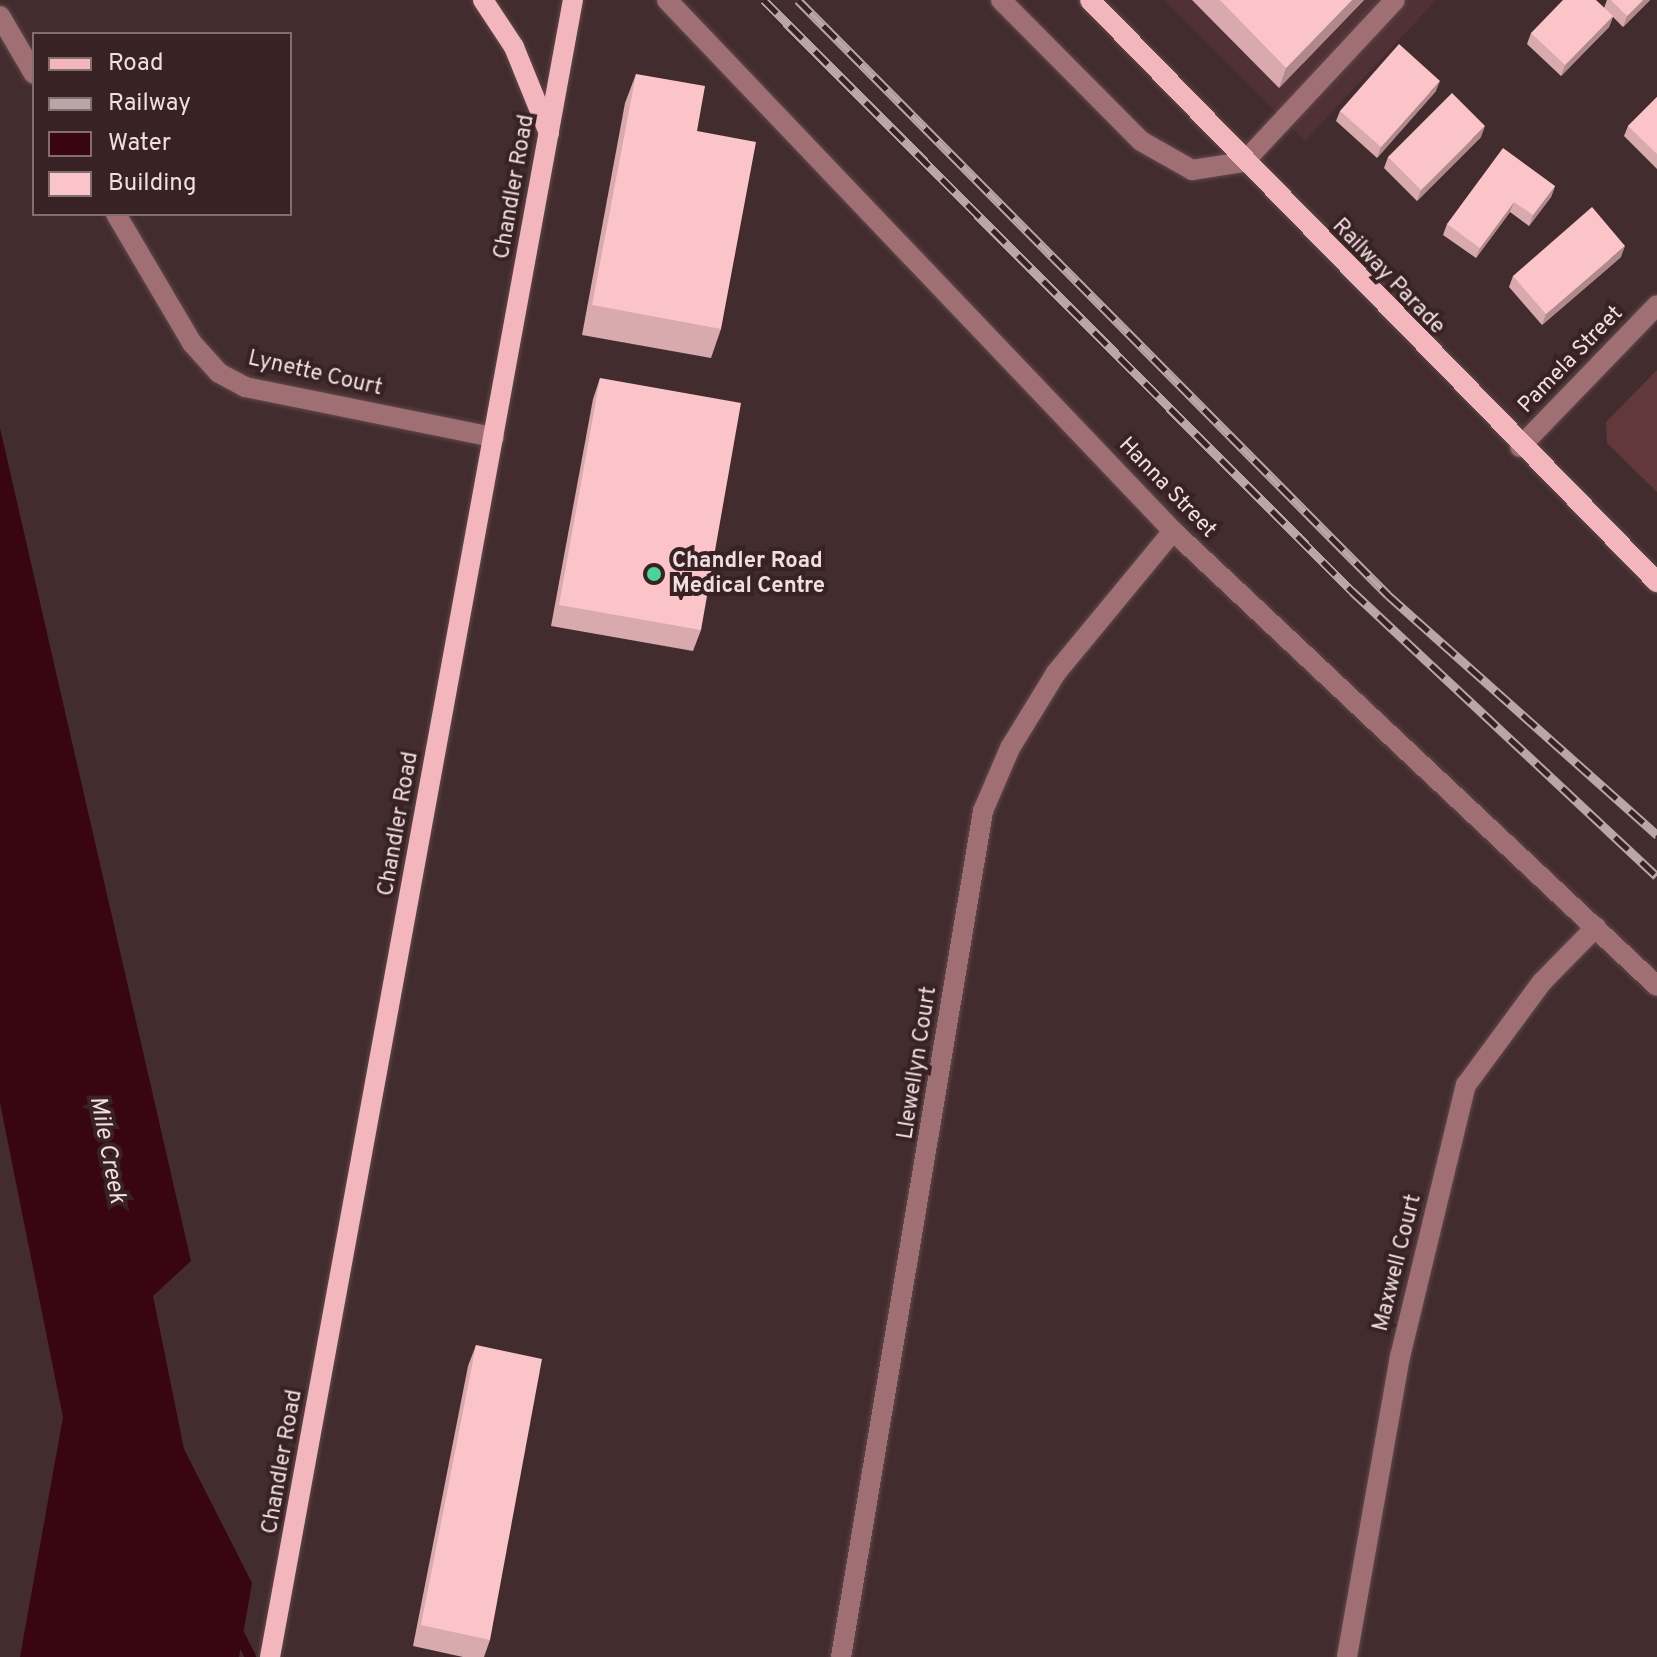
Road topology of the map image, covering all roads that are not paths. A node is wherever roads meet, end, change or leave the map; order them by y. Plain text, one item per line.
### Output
1 (483, 0) edge
2 (573, 0) edge
3 (667, 0) edge
4 (1001, 0) edge
5 (1090, 0) edge
6 (1395, 0) edge
7 (0, 16) edge
8 (32, 71) edge
9 (549, 133) junction
10 (1244, 162) junction
11 (117, 216) edge
12 (1657, 305) edge
13 (494, 437) junction
14 (1520, 447) junction
15 (1173, 531) junction
16 (1657, 582) edge
17 (1596, 927) junction
18 (1657, 986) edge
19 (270, 1657) edge
20 (841, 1657) edge
21 (1347, 1657) edge

1 - 9 main road
2 - 9 main road, Chandler Road
3 - 15 street, Hanna Street
4 - 10 street
5 - 10 main road, Railway Parade
6 - 10 street
7 - 8 street
9 - 13 main road, Chandler Road
10 - 14 main road, Railway Parade
11 - 13 street, Lynette Court
12 - 14 street, Pamela Street
13 - 19 main road, Chandler Road
14 - 16 main road, Railway Parade
15 - 17 street, Hanna Street
15 - 20 street, Llewellyn Court
17 - 18 street, Hanna Street
17 - 21 street, Maxwell Court

